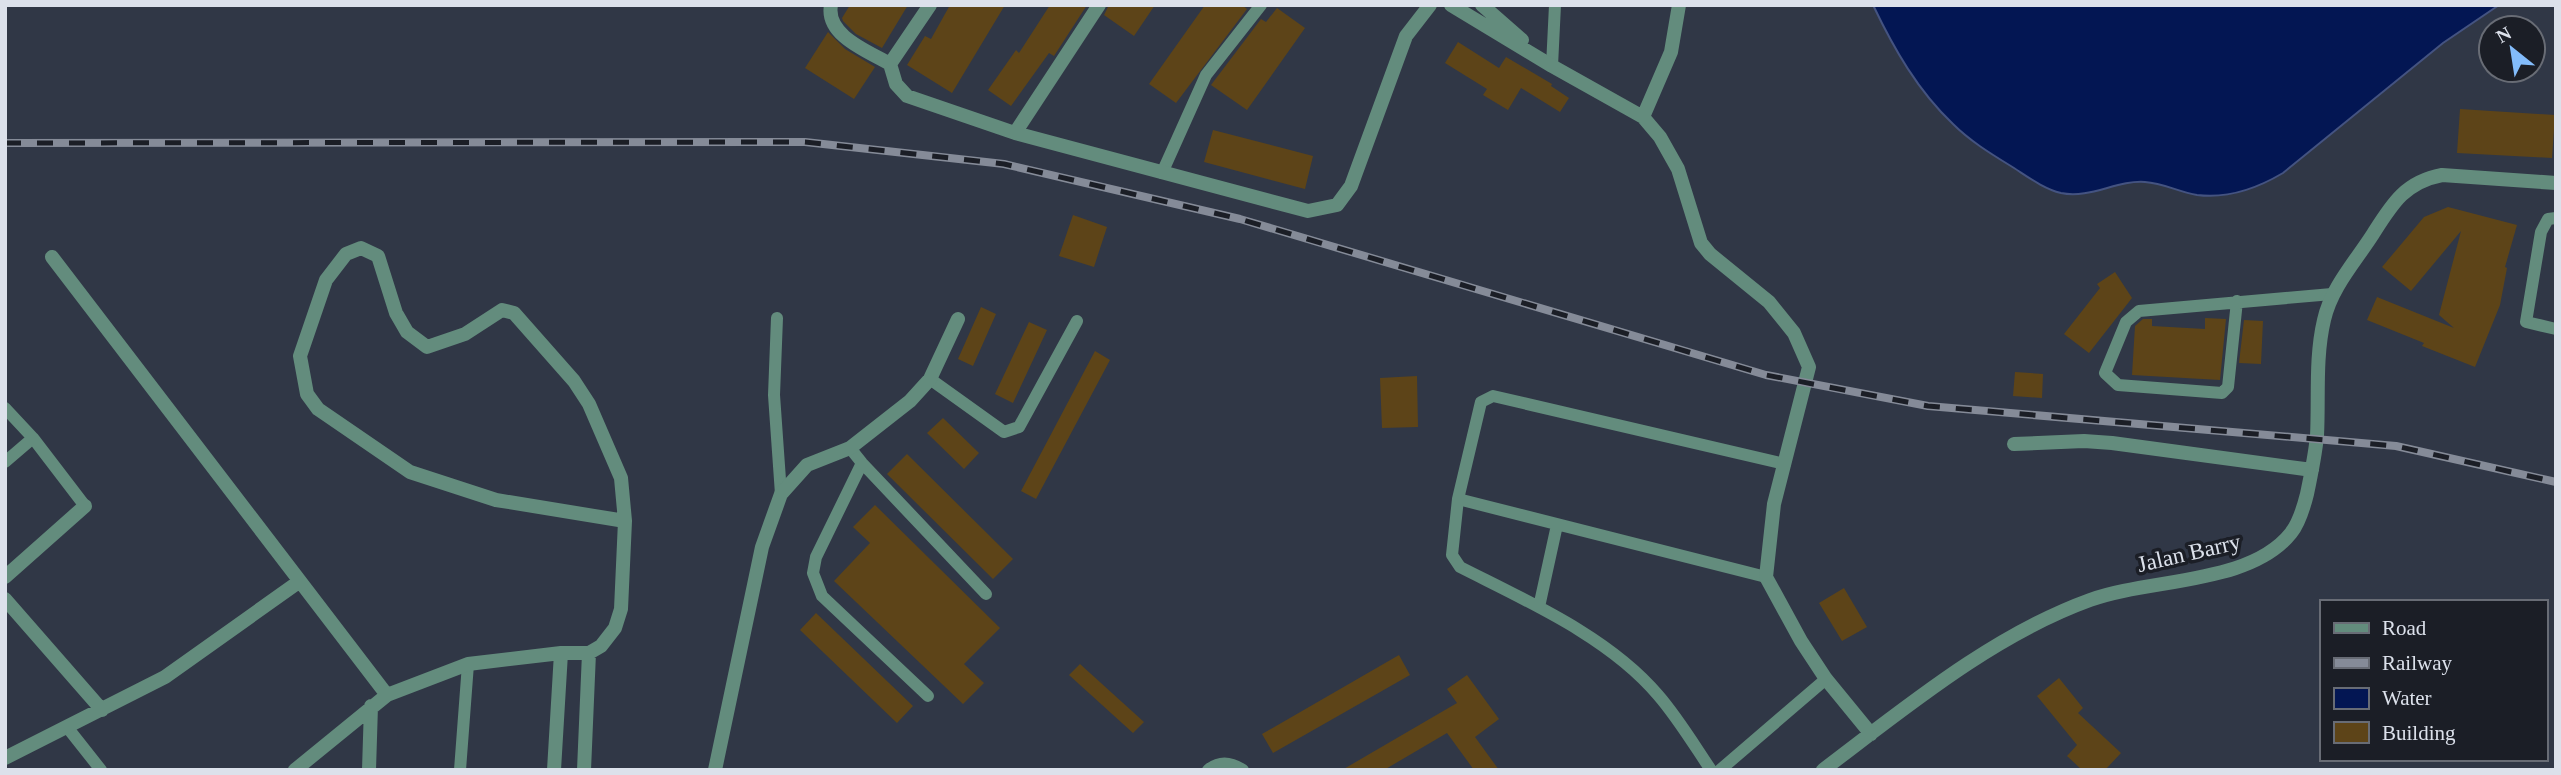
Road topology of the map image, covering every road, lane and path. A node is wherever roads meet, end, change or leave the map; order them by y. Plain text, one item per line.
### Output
1 (831, 5) edge
2 (930, 5) edge
3 (1099, 5) edge
4 (1261, 5) edge
5 (1430, 5) edge
6 (1451, 5) edge
7 (1482, 5) edge
8 (1555, 5) edge
9 (1679, 5) edge
10 (890, 64) junction
11 (1552, 66) junction
12 (1643, 117) junction
13 (1015, 133) junction
14 (1162, 173) junction
15 (2556, 183) edge
16 (2556, 218) edge
17 (52, 257) dead end
18 (2332, 294) junction
19 (2237, 301) junction
20 (777, 318) dead end
21 (958, 319) dead end
22 (1077, 321) dead end
23 (2556, 329) edge
24 (930, 379) junction
25 (5, 408) edge
26 (33, 438) junction
27 (2014, 444) dead end
28 (850, 447) junction
29 (5, 462) edge
30 (862, 463) junction
31 (1784, 464) junction
32 (2312, 470) junction
33 (781, 494) junction
34 (1458, 499) junction
35 (85, 506) joint
36 (625, 521) junction
37 (1557, 525) junction
38 (5, 577) edge
39 (1766, 577) junction
40 (300, 581) junction
41 (986, 594) dead end
42 (5, 599) edge
43 (1539, 607) junction
44 (561, 653) junction
45 (589, 653) junction
46 (468, 664) junction
47 (1825, 679) junction
48 (387, 695) junction
49 (928, 696) dead end
50 (371, 706) junction
51 (103, 710) junction
52 (67, 727) junction
53 (1871, 734) junction
54 (5, 758) edge
55 (101, 770) edge
56 (295, 770) edge
57 (369, 770) edge
58 (460, 770) edge
59 (554, 770) edge
60 (584, 770) edge
61 (715, 770) edge
62 (1208, 770) edge
63 (1243, 770) edge
64 (1712, 770) edge
65 (1720, 770) edge
66 (1823, 770) edge

1 - 10 street
2 - 10 street
3 - 13 street
4 - 14 lane
5 - 14 street
6 - 11 street
7 - 11 street
8 - 11 lane
9 - 12 street
10 - 13 street
11 - 12 street
12 - 31 street
13 - 14 street
15 - 18 street, Jalan Barry
16 - 23 lane
17 - 40 street
18 - 19 lane
18 - 32 street, Jalan Barry
19 - 19 lane
20 - 33 lane
21 - 24 street
22 - 24 lane
24 - 28 street
25 - 26 lane
26 - 29 lane
26 - 35 lane
27 - 32 street
28 - 30 lane
28 - 33 street
30 - 41 lane
30 - 49 lane
31 - 34 lane
31 - 39 street
32 - 53 street, Jalan Barry
33 - 61 street
34 - 37 lane
34 - 43 lane
35 - 38 street
36 - 36 street
36 - 45 street
37 - 39 lane
37 - 43 lane
39 - 47 street
40 - 48 street
40 - 51 street
42 - 51 street
43 - 64 lane
44 - 45 street
44 - 46 street
44 - 59 street
45 - 60 street
46 - 48 street
46 - 58 lane
47 - 53 street
47 - 65 lane
48 - 50 street
50 - 56 street
50 - 57 street
51 - 52 street
52 - 54 street
52 - 55 lane
53 - 66 street, Jalan Barry
62 - 63 lane

